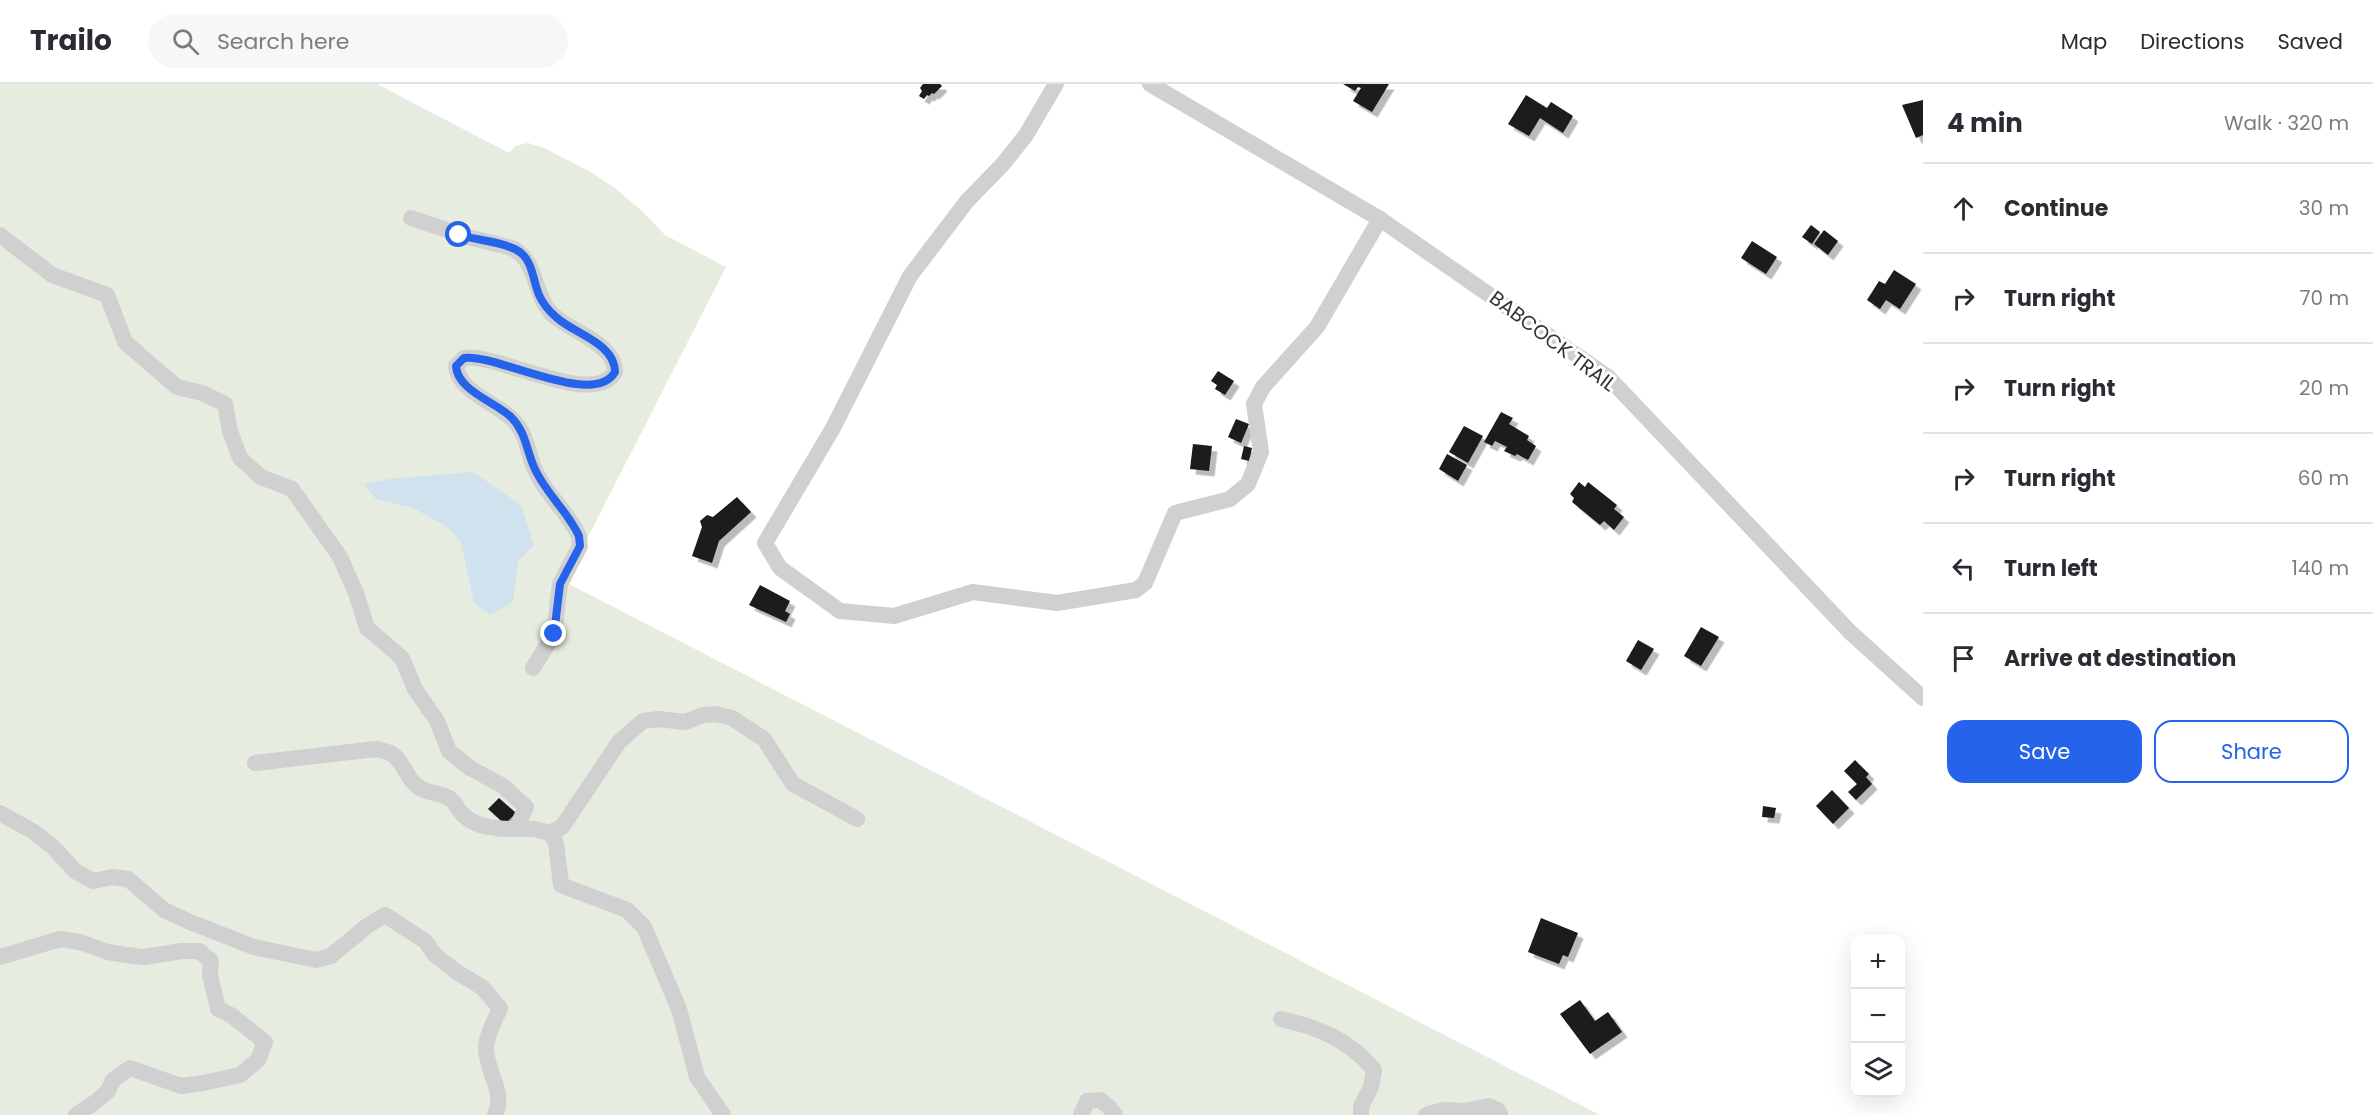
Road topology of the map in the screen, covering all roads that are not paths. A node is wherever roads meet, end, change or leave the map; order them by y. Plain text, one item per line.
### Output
1 (1056, 84) edge
2 (1150, 84) edge
3 (411, 218) dead end
4 (1380, 219) junction
5 (0, 235) edge
6 (533, 668) dead end
7 (1923, 698) edge
8 (255, 764) dead end
9 (0, 813) edge
10 (857, 819) dead end
11 (516, 829) junction
12 (550, 833) junction
13 (0, 957) edge
14 (1281, 1019) dead end
15 (76, 1115) edge
16 (495, 1115) edge
17 (723, 1115) edge
18 (1081, 1115) edge
19 (1115, 1115) edge
20 (1361, 1115) edge
21 (1426, 1115) edge
22 (1500, 1115) edge

1 - 4 street
2 - 4 street, BABCOCK TRAIL
3 - 6 street
4 - 7 street, BABCOCK TRAIL
5 - 11 street
8 - 11 street
9 - 16 street
10 - 12 street
11 - 12 street
12 - 17 street
13 - 15 street
14 - 20 street
18 - 19 street
21 - 22 street

